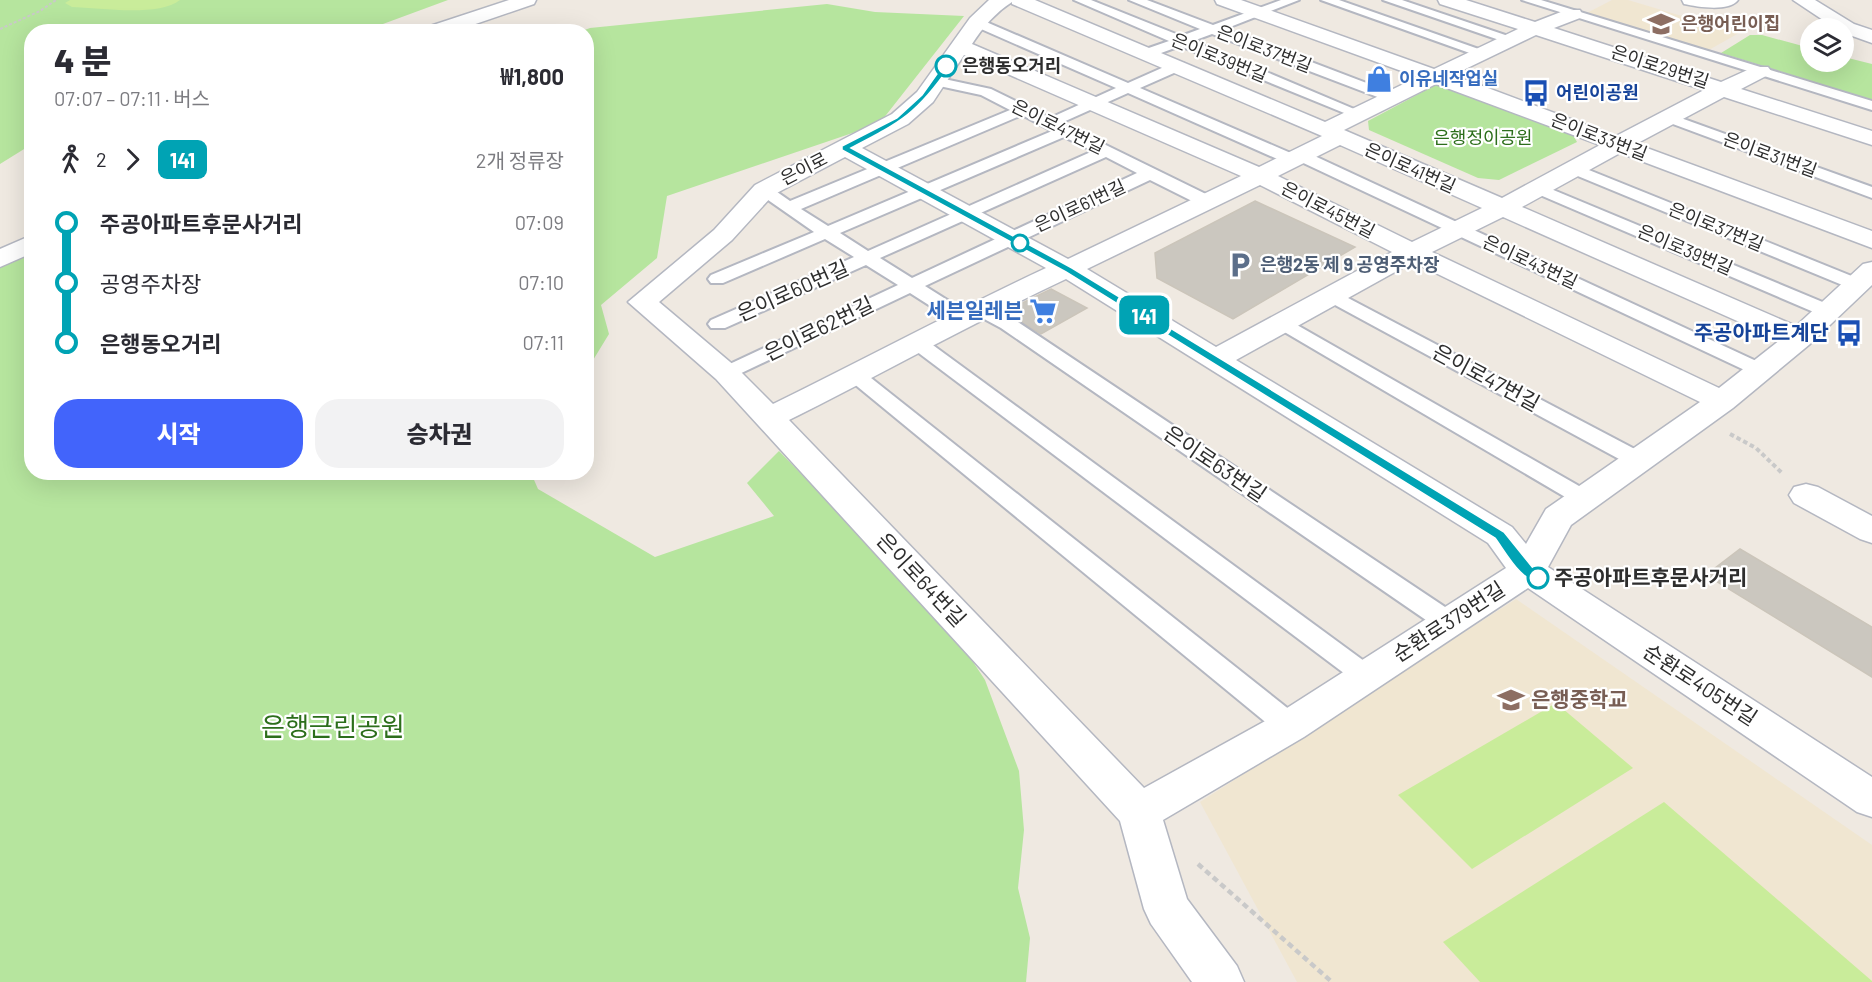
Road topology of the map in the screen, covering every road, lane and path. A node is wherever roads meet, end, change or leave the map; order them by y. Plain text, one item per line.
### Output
1 (56, 0) edge
2 (527, 0) edge
3 (1004, 0) edge
4 (1019, 0) edge
5 (1080, 0) edge
6 (1135, 0) edge
7 (1224, 0) edge
8 (1293, 0) edge
9 (1328, 0) edge
10 (1389, 0) edge
11 (1446, 0) edge
12 (1528, 0) edge
13 (1691, 0) edge
14 (1729, 0) edge
15 (1802, 0) edge
16 (1260, 13) junction
17 (1573, 14) junction
18 (977, 22) junction
19 (455, 24) edge
20 (0, 29) edge
21 (1541, 29) junction
22 (1214, 30) junction
23 (1872, 37) edge
24 (1510, 39) junction
25 (1180, 42) junction
26 (961, 46) junction
27 (1148, 53) junction
28 (1483, 53) junction
29 (1178, 66) junction
30 (1761, 71) junction
31 (1438, 77) junction
32 (935, 81) junction
33 (1127, 88) junction
34 (1726, 89) junction
35 (1393, 98) junction
36 (1096, 102) junction
37 (1872, 106) edge
38 (1022, 110) junction
39 (1359, 114) junction
40 (1667, 117) junction
41 (1050, 123) junction
42 (1067, 130) junction
43 (1333, 133) junction
44 (1872, 138) edge
45 (1621, 145) junction
46 (845, 148) junction
47 (1107, 151) junction
48 (1295, 157) junction
49 (883, 167) junction
50 (1574, 169) junction
51 (1151, 173) junction
52 (1260, 176) junction
53 (1539, 189) junction
54 (764, 190) junction
55 (926, 190) junction
56 (1872, 193) edge
57 (1208, 202) junction
58 (788, 208) junction
59 (1500, 208) junction
60 (968, 213) junction
61 (1461, 229) junction
62 (829, 233) junction
63 (1011, 238) junction
64 (1872, 240) edge
65 (24, 247) edge
66 (1412, 252) junction
67 (869, 258) junction
68 (0, 259) edge
69 (1069, 270) junction
70 (1865, 277) edge
71 (717, 279) dead end
72 (912, 285) junction
73 (1331, 295) junction
74 (1830, 312) junction
75 (972, 314) junction
76 (1283, 323) junction
77 (718, 324) dead end
78 (1800, 338) junction
79 (919, 344) junction
80 (1216, 359) junction
81 (1760, 370) junction
82 (726, 373) junction
83 (854, 374) junction
84 (1722, 401) junction
85 (769, 418) junction
86 (1640, 461) junction
87 (1806, 495) dead end
88 (1585, 499) junction
89 (1872, 531) edge
90 (1528, 572) junction
91 (1448, 622) junction
92 (1366, 676) junction
93 (1290, 726) junction
94 (1872, 799) edge
95 (1138, 812) junction
96 (1191, 858) dead end
97 (1220, 982) edge
98 (1332, 982) edge

1 - 20 path
2 - 19 street
3 - 18 street, 은이로
4 - 27 street, 은이로41번길
5 - 25 lane, 은이로39번길
6 - 22 lane, 은이로37번길
7 - 16 street, 은이로33번길
8 - 16 lane
9 - 28 lane
10 - 24 lane
11 - 21 street, 은이로29번길
12 - 17 lane
13 - 14 street
15 - 23 street
16 - 22 lane
16 - 31 street, 은이로33번길
17 - 21 street
17 - 30 lane
18 - 26 street, 은이로
18 - 33 lane, 은이로43번길
21 - 24 street
21 - 34 street, 은이로29번길
22 - 25 lane
22 - 35 lane, 은이로37번길
24 - 28 street
25 - 27 lane
25 - 39 lane, 은이로39번길
26 - 32 street, 은이로
26 - 36 street, 은이로45번길
27 - 29 street, 은이로41번길
28 - 31 street
29 - 33 lane
29 - 43 street, 은이로41번길
30 - 34 street
30 - 37 lane
31 - 35 street
31 - 45 street, 은이로33번길
32 - 38 lane, 은이로47번길
32 - 46 street, 은이로
33 - 36 lane
33 - 48 lane, 은이로43번길
34 - 40 street
34 - 44 street, 은이로29번길
35 - 39 street
36 - 41 lane
36 - 52 street, 은이로45번길
38 - 41 lane, 은이로47번길
38 - 49 lane
39 - 43 street
40 - 45 street
40 - 56 lane, 은이로31번길
41 - 42 lane, 은이로47번길
42 - 47 lane, 은이로47번길
42 - 55 lane
43 - 48 street
43 - 59 street, 은이로41번길
45 - 50 street
45 - 64 street, 은이로33번길
46 - 49 street
46 - 54 street, 은이로
47 - 51 lane, 은이로47번길
47 - 60 lane, 은이로60번길
48 - 52 street
48 - 61 lane, 은이로43번길
49 - 55 street
49 - 58 lane
50 - 53 street
50 - 70 lane, 은이로37번길
51 - 57 lane, 은이로47번길
51 - 63 lane, 은이로61번길
52 - 57 street
52 - 66 street, 은이로45번길
53 - 59 street
53 - 74 lane, 은이로39번길
54 - 58 lane, 은이로
54 - 82 street, 은이로64번길
55 - 60 street
55 - 62 lane
57 - 69 street
58 - 62 lane, 은이로
59 - 61 street
59 - 78 street, 은이로41번길
60 - 63 street
60 - 67 lane, 은이로60번길
61 - 66 street
61 - 81 lane, 은이로43번길
62 - 67 lane, 은이로
62 - 71 lane
63 - 69 street
63 - 72 lane, 은이로61번길
65 - 68 street
66 - 73 street
66 - 84 street, 은이로45번길
67 - 72 lane, 은이로
67 - 77 lane, 은이로60번길
69 - 75 street
69 - 80 street
70 - 74 street, 순환로379번길
72 - 75 lane, 은이로
72 - 82 lane, 은이로62번길
73 - 76 street
73 - 86 lane, 은이로47번길
74 - 78 street, 순환로379번길
75 - 79 street
75 - 91 lane, 은이로63번길
76 - 80 street
76 - 88 lane
78 - 81 street, 순환로379번길
79 - 83 street
79 - 92 lane
80 - 90 street
81 - 84 street, 순환로379번길
82 - 85 street, 은이로64번길
83 - 85 street
83 - 93 lane
84 - 86 street, 순환로379번길
85 - 95 street, 은이로64번길
86 - 88 street, 순환로379번길
87 - 89 street
88 - 90 street, 순환로379번길
90 - 91 street, 순환로379번길
90 - 94 street, 순환로405번길
91 - 92 street, 순환로379번길
92 - 93 street, 순환로379번길
93 - 95 street, 순환로379번길
95 - 97 street
96 - 98 path

